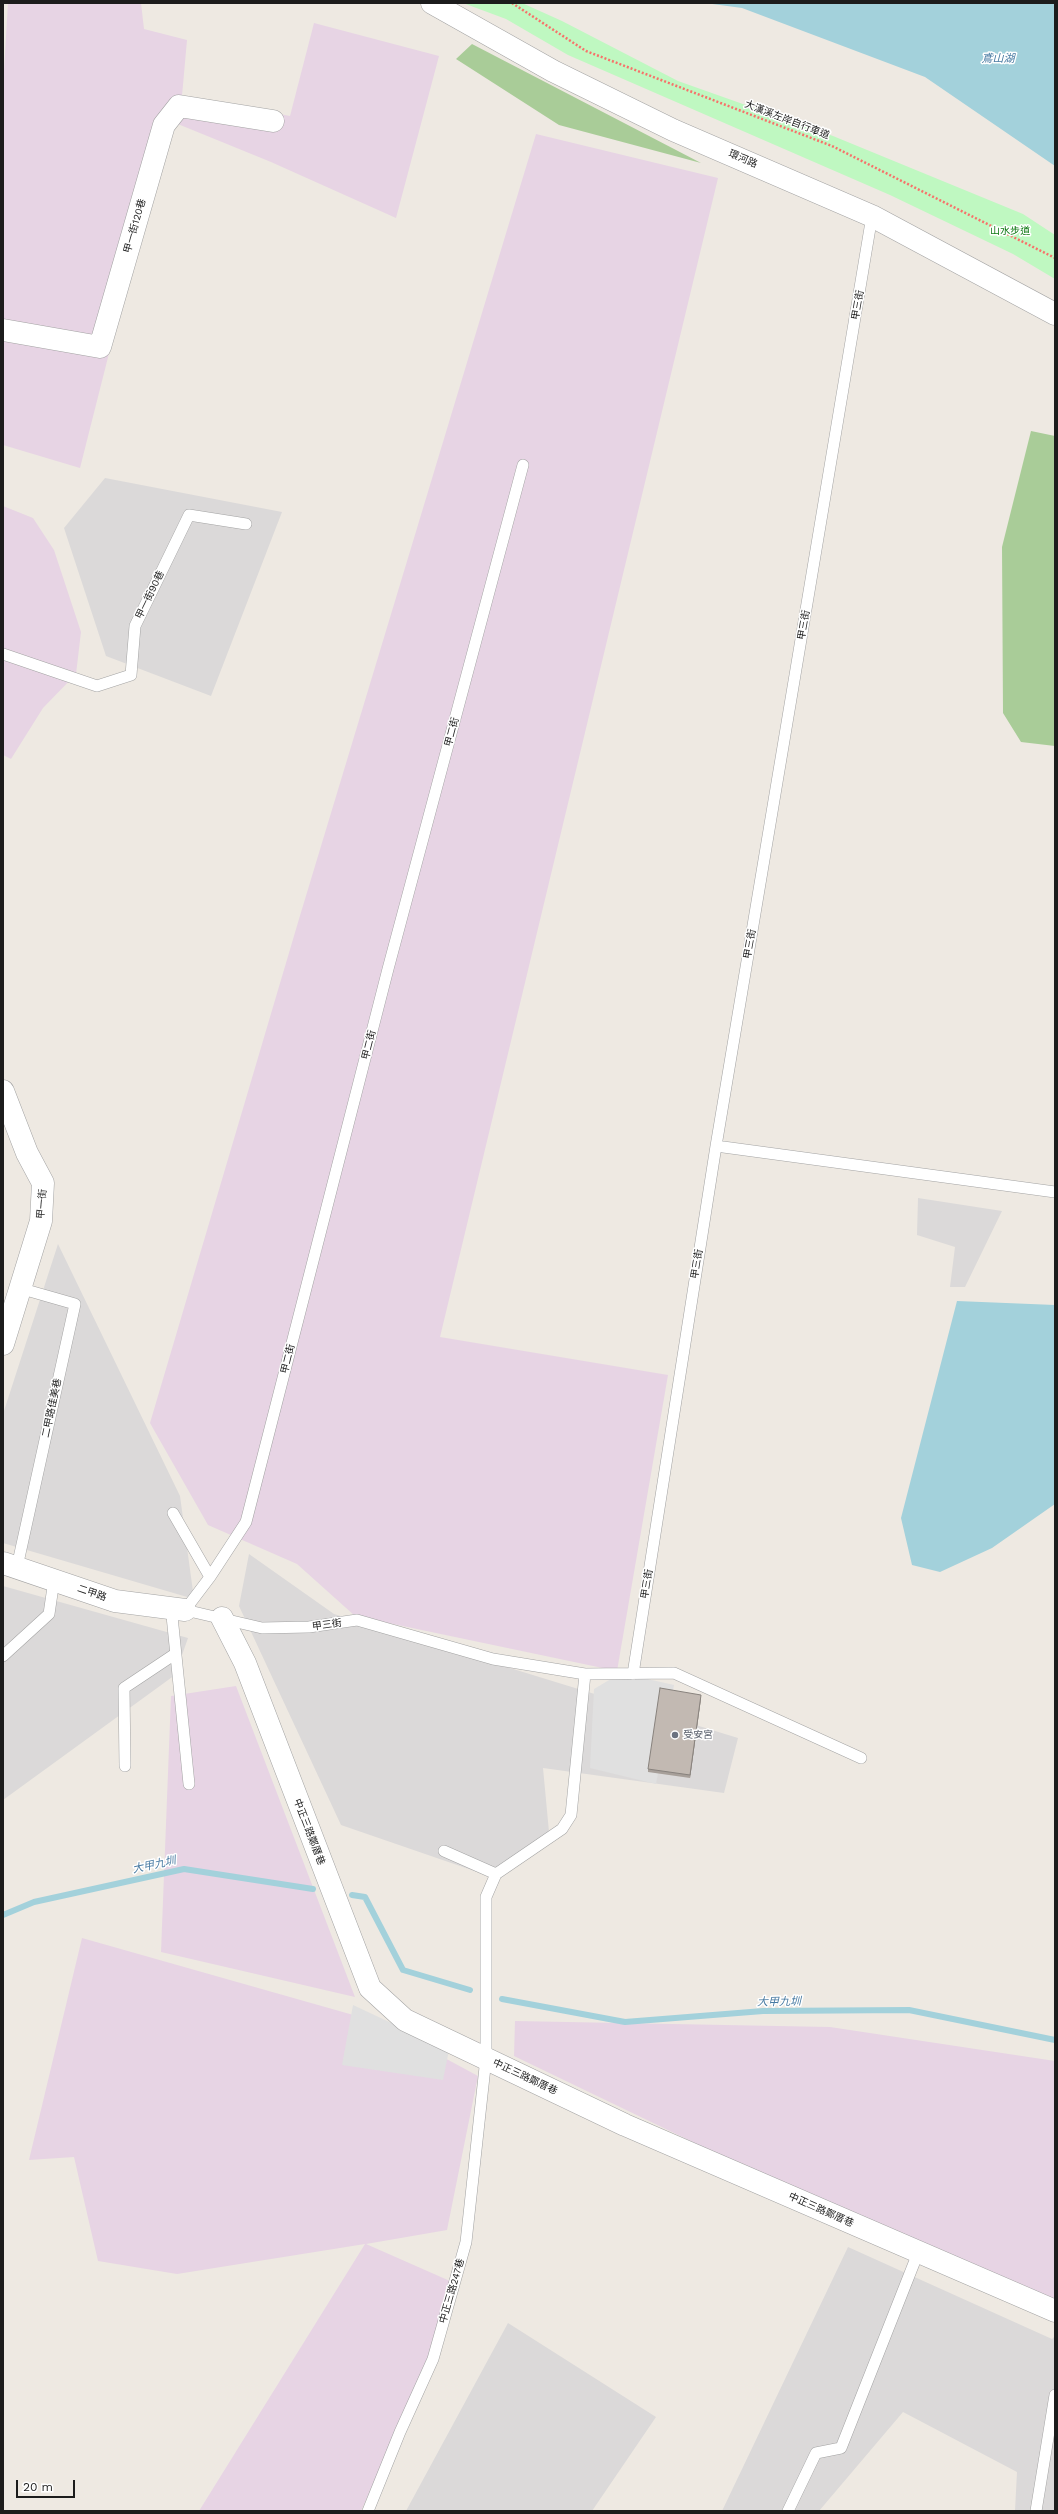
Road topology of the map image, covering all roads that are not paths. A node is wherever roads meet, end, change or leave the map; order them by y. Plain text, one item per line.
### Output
1 (432, 3) edge
2 (273, 121) dead end
3 (872, 216) junction
4 (1055, 314) edge
5 (3, 330) edge
6 (523, 465) dead end
7 (246, 524) dead end
8 (3, 654) edge
9 (3, 1092) edge
10 (716, 1146) junction
11 (1055, 1192) edge
12 (19, 1288) junction
13 (3, 1344) edge
14 (173, 1513) dead end
15 (10, 1565) edge
16 (210, 1577) junction
17 (54, 1580) junction
18 (178, 1608) junction
19 (222, 1618) junction
20 (176, 1654) junction
21 (3, 1656) edge
22 (585, 1674) junction
23 (633, 1674) junction
24 (861, 1758) dead end
25 (126, 1766) dead end
26 (189, 1784) dead end
27 (444, 1851) dead end
28 (496, 1874) junction
29 (486, 2058) junction
30 (918, 2253) junction
31 (1055, 2311) edge
32 (1055, 2395) edge
33 (368, 2511) edge
34 (788, 2511) edge
35 (1036, 2511) edge

1 - 3 street, 環河路
2 - 5 street, 甲一街120巷
3 - 4 street, 環河路
3 - 10 lane, 甲三街
6 - 16 lane, 甲二街
7 - 8 lane, 甲一街90巷
9 - 12 street, 甲一街
10 - 11 lane
10 - 23 lane, 甲三街
12 - 13 street, 甲一街
12 - 15 lane, 二甲路佳美巷
14 - 16 lane
15 - 17 street, 二甲路
16 - 18 lane, 甲二街
17 - 18 street, 二甲路
17 - 21 lane
18 - 19 lane, 甲三街
18 - 20 lane
19 - 22 lane, 甲三街
19 - 29 street, 中正三路鄭厝巷
20 - 25 lane
20 - 26 lane
22 - 23 lane, 甲三街
22 - 28 lane
23 - 24 lane, 甲三街
27 - 28 lane
28 - 29 lane, 中正三路247巷
29 - 30 street, 中正三路鄭厝巷
29 - 33 lane, 中正三路247巷
30 - 31 street, 中正三路鄭厝巷
30 - 34 lane
32 - 35 lane

